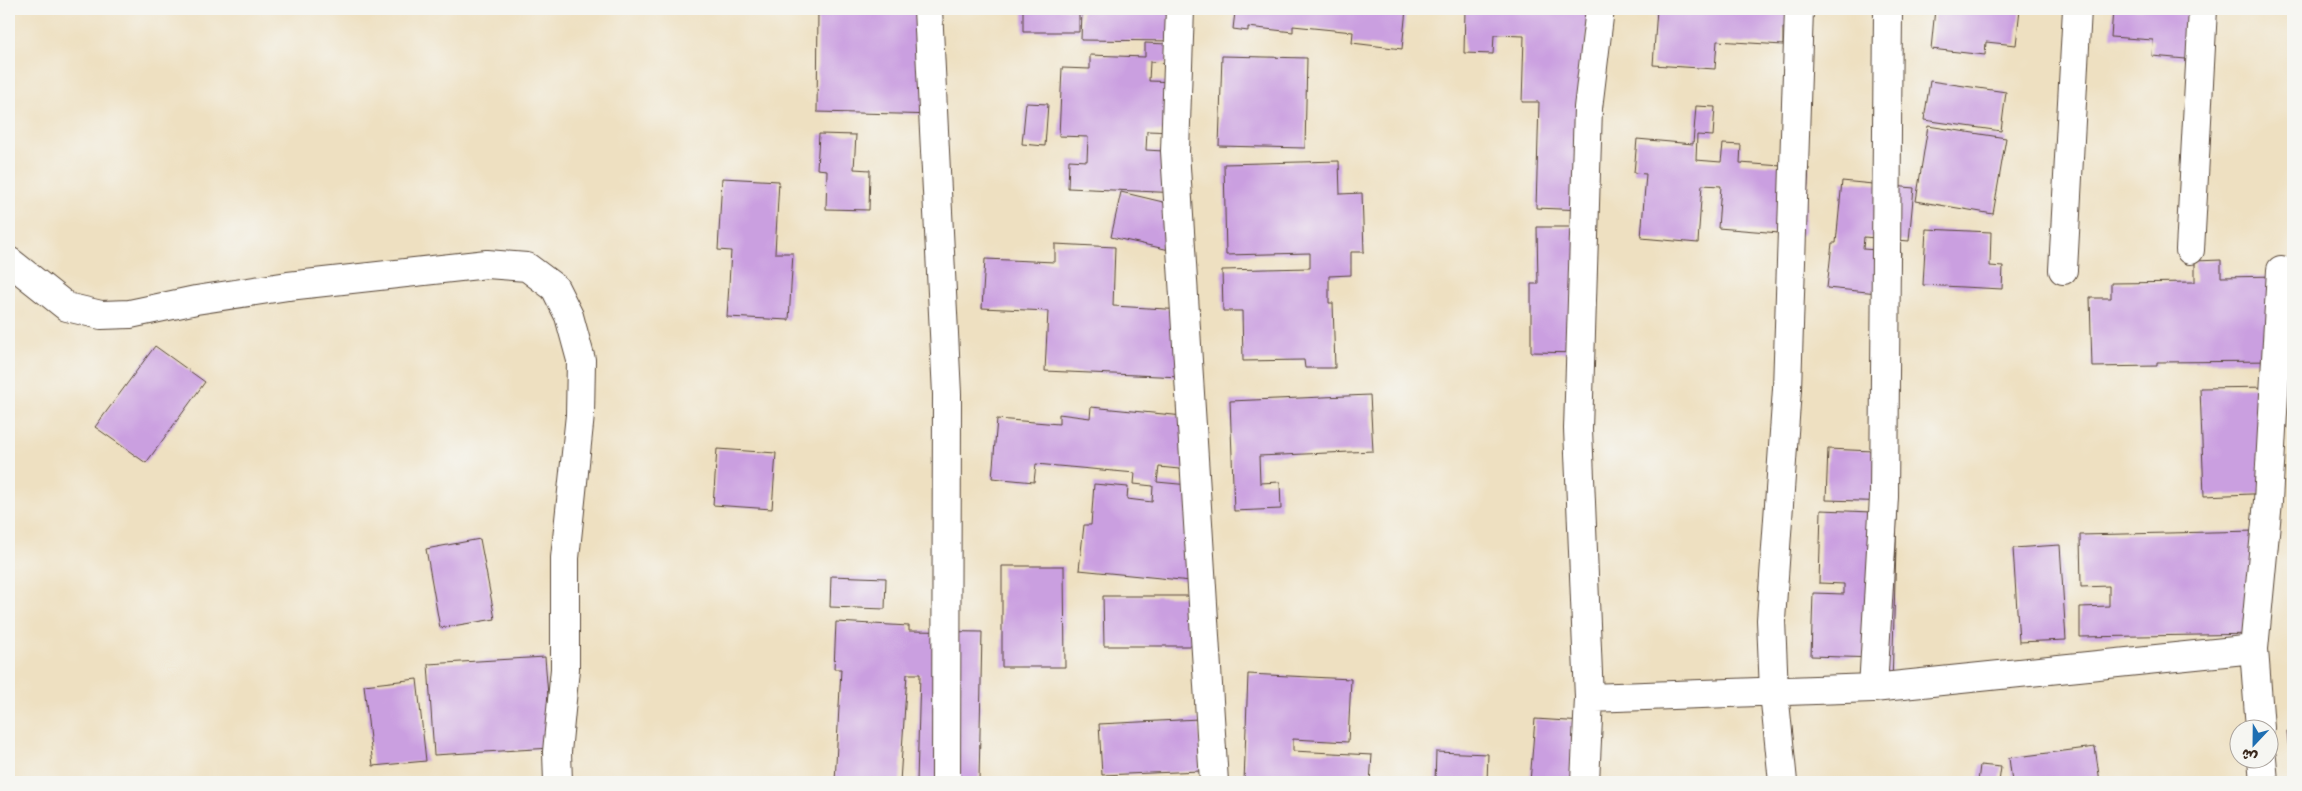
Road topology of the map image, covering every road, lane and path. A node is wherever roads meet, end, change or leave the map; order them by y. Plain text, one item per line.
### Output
1 (928, 9) edge
2 (1180, 9) edge
3 (1600, 9) edge
4 (1799, 9) edge
5 (1888, 9) edge
6 (2077, 9) edge
7 (2203, 9) edge
8 (2190, 250) dead end
9 (9, 261) edge
10 (2063, 270) dead end
11 (2281, 270) dead end
12 (2254, 649) junction
13 (1873, 688) junction
14 (1774, 692) junction
15 (1588, 698) junction
16 (2259, 718) edge
17 (2263, 768) edge
18 (558, 782) edge
19 (946, 782) edge
20 (1214, 782) edge
21 (1585, 782) edge
22 (1783, 782) edge
23 (2264, 782) edge

1 - 19 street
2 - 20 street
3 - 15 street
4 - 14 street
5 - 13 street
6 - 10 street
7 - 8 street
9 - 18 street
11 - 12 street
12 - 13 street
12 - 16 street
13 - 14 street
14 - 15 street
14 - 22 street
15 - 21 street
17 - 23 street

